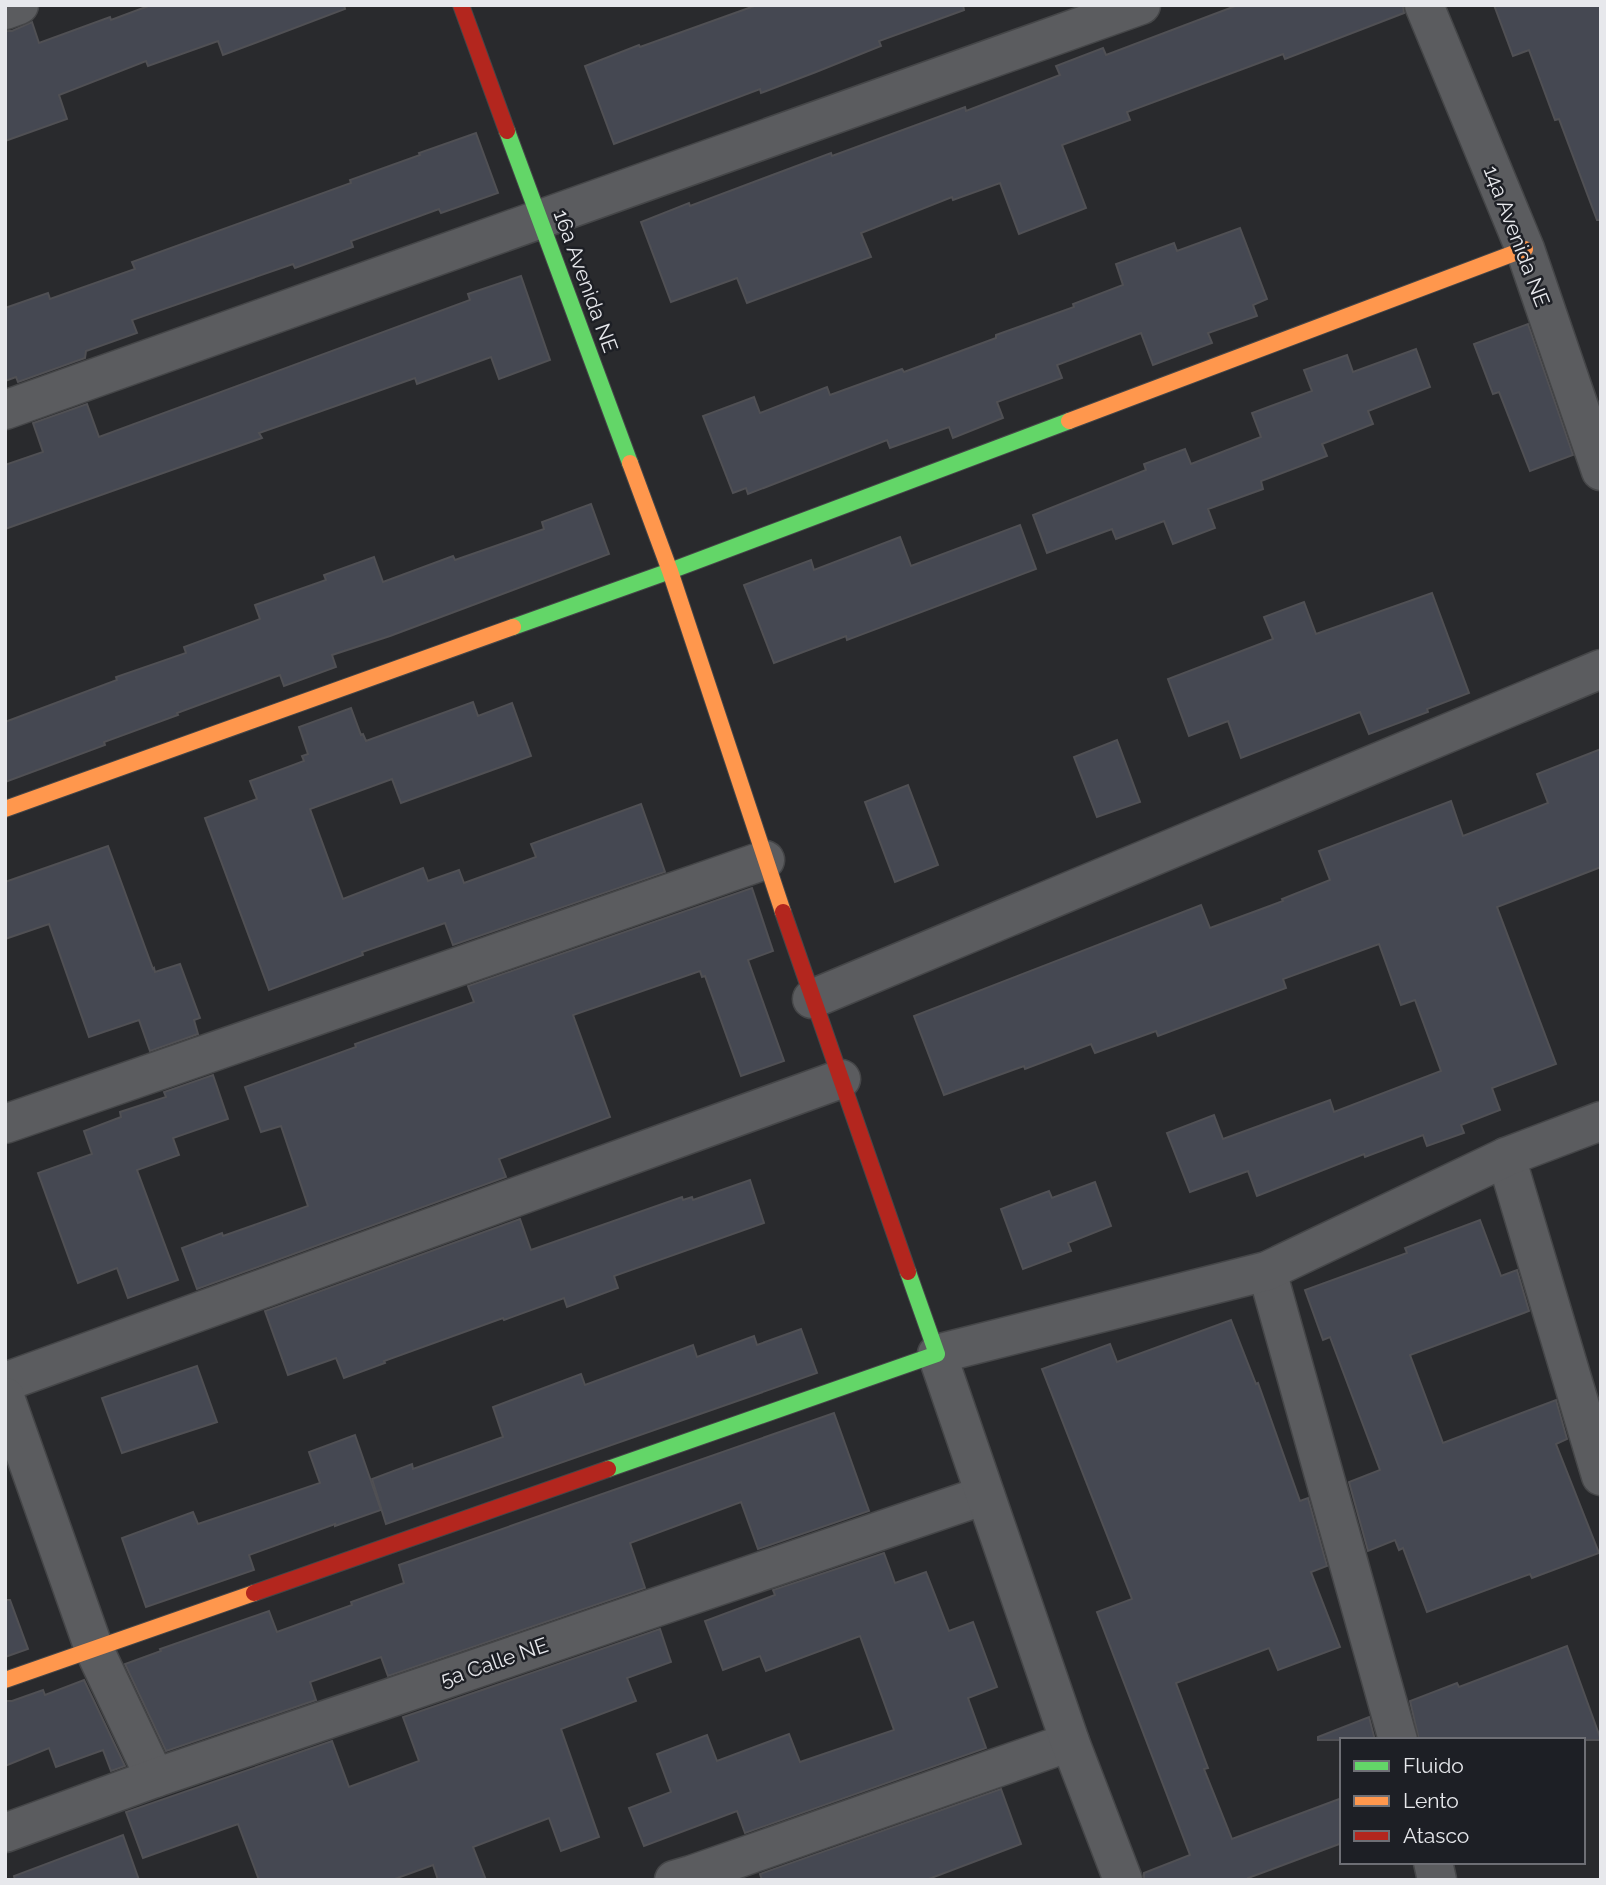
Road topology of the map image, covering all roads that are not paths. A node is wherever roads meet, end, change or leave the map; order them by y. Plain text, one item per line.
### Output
1 (19, 5) edge
2 (461, 5) edge
3 (1140, 5) edge
4 (1424, 5) edge
5 (5, 10) edge
6 (541, 218) junction
7 (1525, 249) junction
8 (5, 410) edge
9 (1601, 471) edge
10 (670, 571) junction
11 (1601, 669) edge
12 (5, 809) edge
13 (765, 860) junction
14 (812, 999) junction
15 (841, 1079) junction
16 (1601, 1121) edge
17 (5, 1124) edge
18 (1506, 1157) junction
19 (1267, 1271) junction
20 (937, 1354) junction
21 (5, 1382) edge
22 (5, 1397) edge
23 (1601, 1476) edge
24 (985, 1495) junction
25 (94, 1648) junction
26 (5, 1680) edge
27 (1397, 1738) edge
28 (1070, 1742) junction
29 (155, 1778) junction
30 (5, 1833) edge
31 (674, 1880) edge
32 (1122, 1880) edge

1 - 5 street
2 - 6 street, 16a Avenida NE
3 - 6 street
4 - 7 street, 14a Avenida NE
6 - 8 street
6 - 10 street, 16a Avenida NE
7 - 9 street, 14a Avenida NE
7 - 10 street
10 - 12 street
10 - 13 street, 16a Avenida NE
11 - 14 street
13 - 14 street, 16a Avenida NE
13 - 17 street
14 - 15 street, 16a Avenida NE
15 - 20 street, 16a Avenida NE
15 - 21 street
16 - 18 street
18 - 19 street
18 - 23 street
19 - 20 street
19 - 27 street
20 - 24 street
20 - 25 street
22 - 25 street
24 - 28 street
24 - 29 street, 5a Calle NE
25 - 26 street
25 - 29 street
28 - 31 street
28 - 32 street
29 - 30 street, 5a Calle NE

